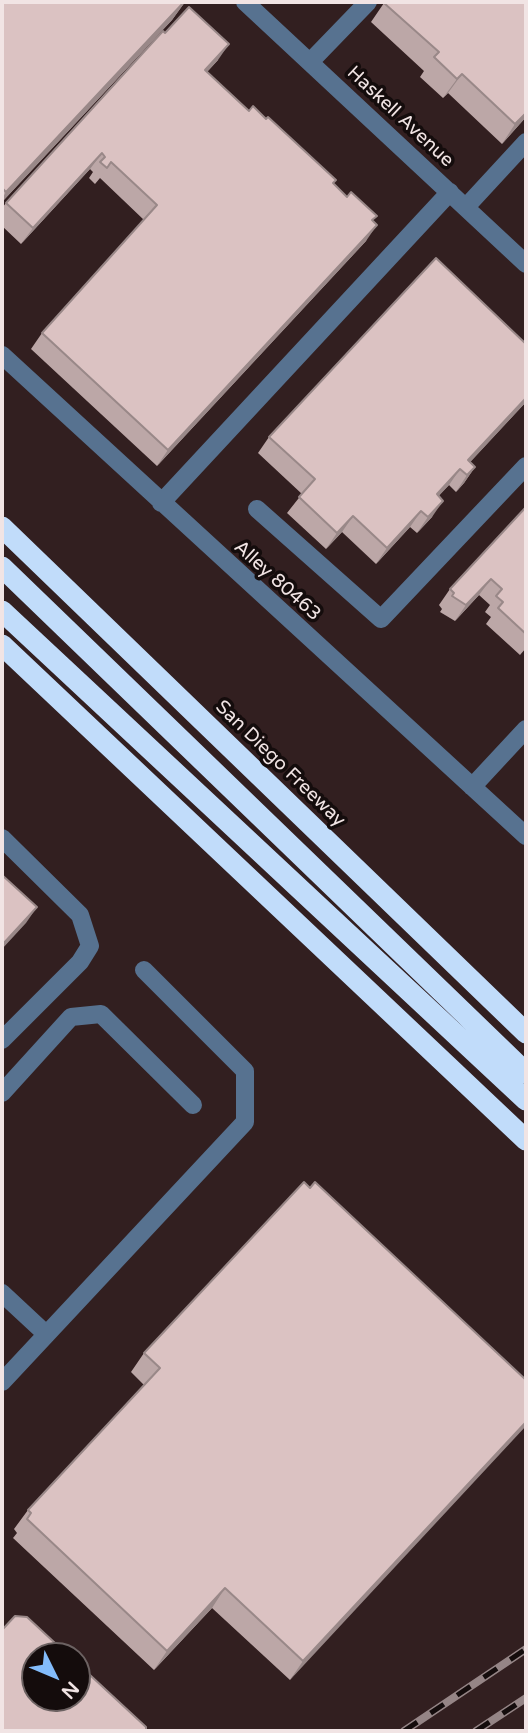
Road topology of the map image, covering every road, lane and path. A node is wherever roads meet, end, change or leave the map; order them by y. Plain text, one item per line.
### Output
1 (368, 2) edge
2 (258, 6) edge
3 (310, 62) junction
4 (526, 142) edge
5 (450, 192) junction
6 (466, 207) junction
7 (526, 264) edge
8 (2, 355) edge
9 (526, 466) edge
10 (161, 503) junction
11 (257, 509) dead end
12 (2, 527) edge
13 (2, 567) edge
14 (2, 611) edge
15 (2, 645) edge
16 (526, 729) edge
17 (472, 787) junction
18 (522, 825) edge
19 (2, 838) edge
20 (144, 970) dead end
21 (526, 1033) edge
22 (2, 1040) edge
23 (526, 1073) edge
24 (2, 1093) edge
25 (526, 1100) edge
26 (193, 1105) dead end
27 (526, 1140) edge
28 (2, 1293) edge
29 (46, 1334) junction
30 (2, 1382) edge

1 - 3 street
2 - 3 street, Haskell Avenue
3 - 5 street, Haskell Avenue
4 - 6 street
5 - 6 street, Haskell Avenue
5 - 10 street
6 - 7 street, Haskell Avenue
8 - 10 street, Alley 80463
9 - 11 street
10 - 17 street, Alley 80463
12 - 21 highway, San Diego Freeway
13 - 23 highway
14 - 25 highway
15 - 27 highway
16 - 17 street
17 - 18 street, Alley 80463
19 - 22 street
20 - 29 street
24 - 26 street
28 - 29 street
29 - 30 street

